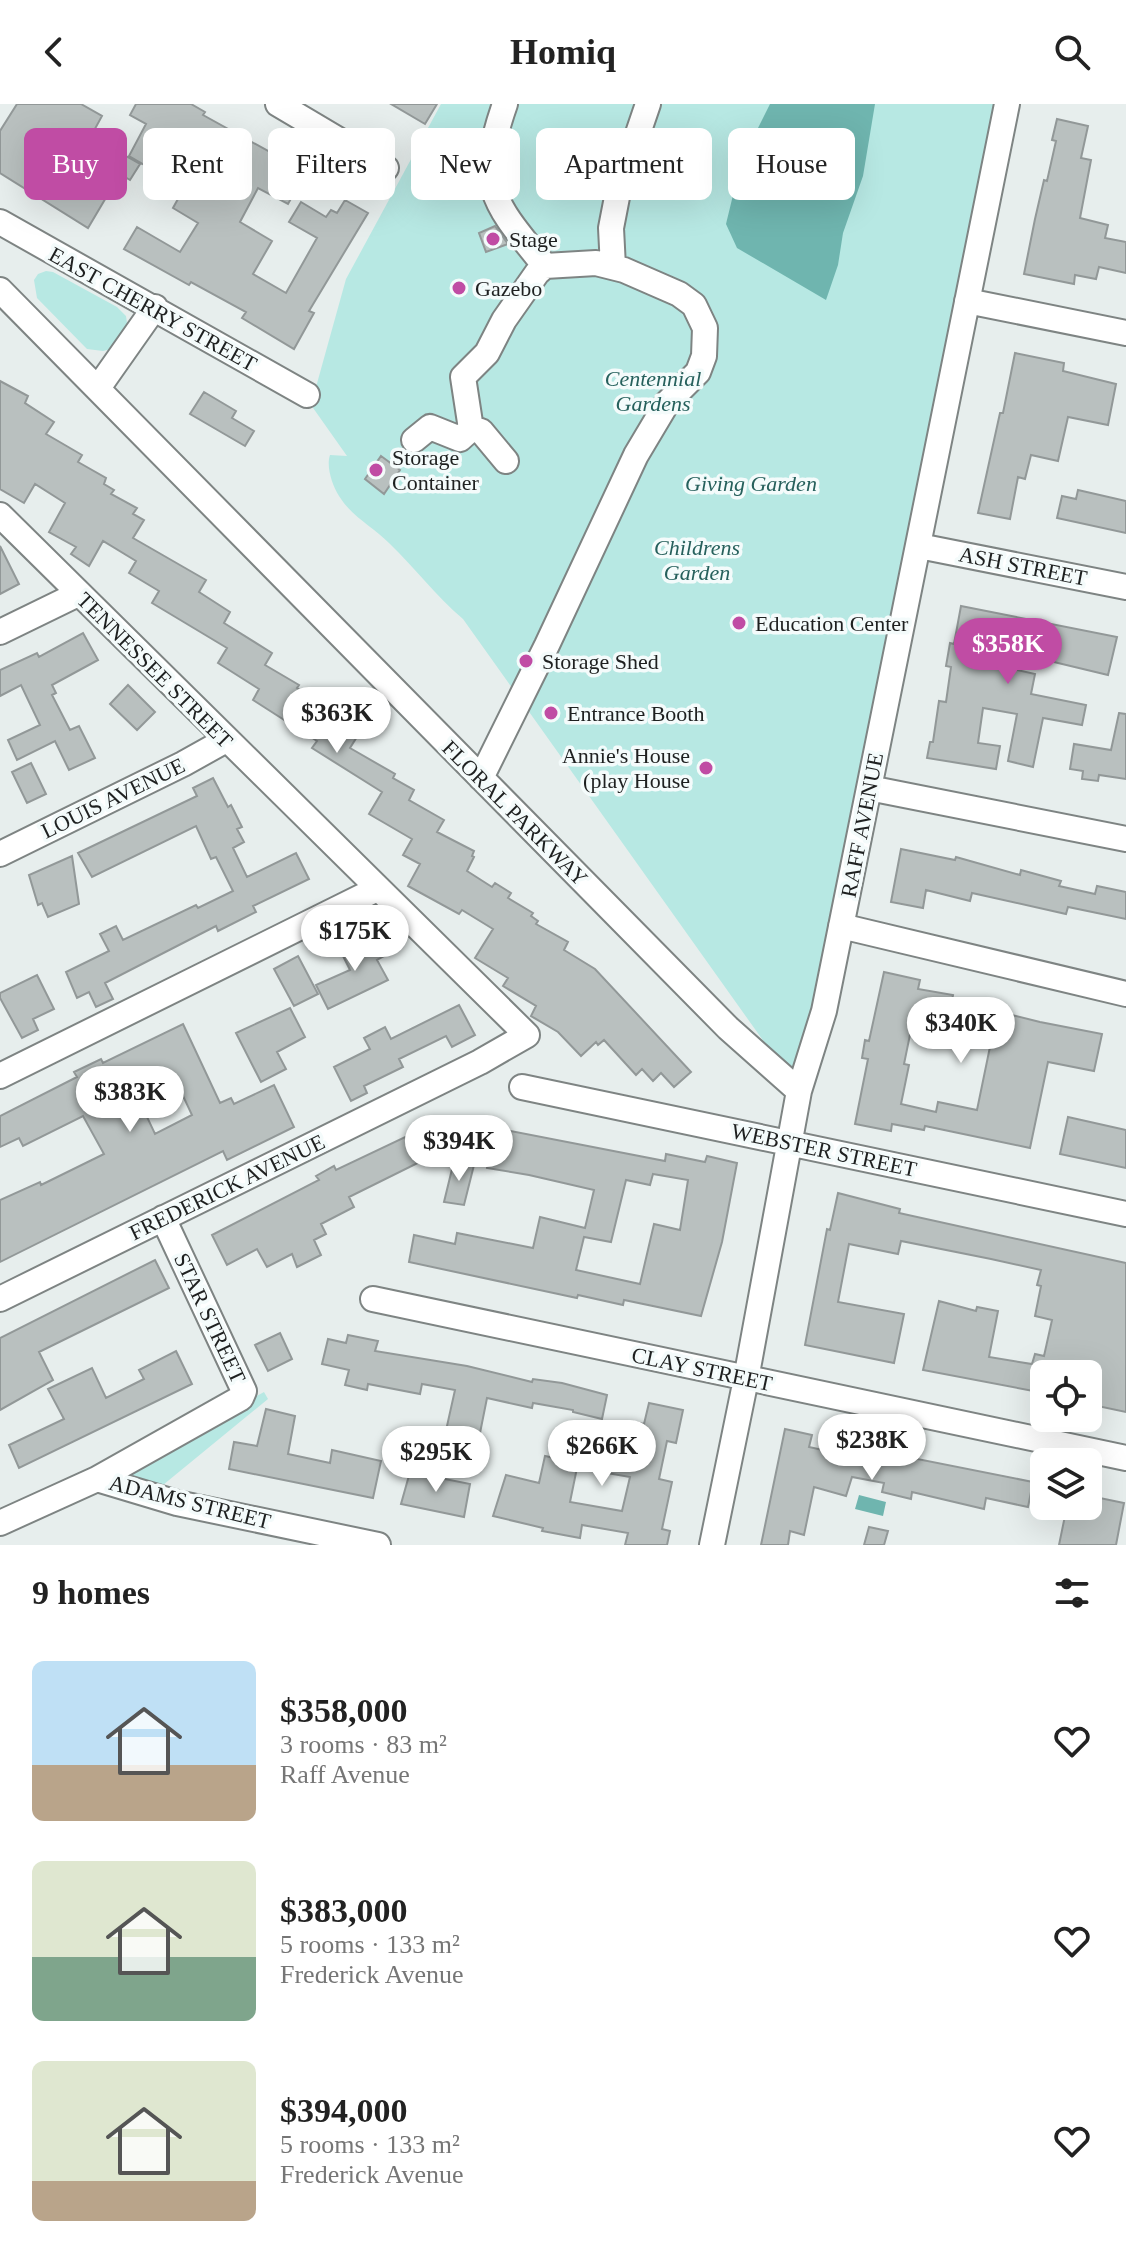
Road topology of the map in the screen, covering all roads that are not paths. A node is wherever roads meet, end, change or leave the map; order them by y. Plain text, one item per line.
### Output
1 (278, 104) edge
2 (505, 104) edge
3 (648, 104) edge
4 (1007, 104) edge
5 (318, 128) edge
6 (4, 234) edge
7 (545, 266) junction
8 (613, 267) junction
9 (0, 290) edge
10 (967, 301) junction
11 (155, 307) junction
12 (1126, 333) edge
13 (98, 388) junction
14 (307, 395) dead end
15 (471, 429) junction
16 (414, 440) dead end
17 (506, 461) dead end
18 (0, 515) edge
19 (919, 546) junction
20 (1126, 587) edge
21 (78, 594) junction
22 (0, 632) edge
23 (226, 740) junction
24 (481, 778) junction
25 (869, 788) junction
26 (1126, 839) edge
27 (0, 854) edge
28 (377, 889) junction
29 (841, 926) junction
30 (1126, 994) edge
31 (455, 1075) joint
32 (0, 1076) edge
33 (522, 1087) dead end
34 (799, 1091) junction
35 (791, 1143) junction
36 (1126, 1214) edge
37 (163, 1218) junction
38 (0, 1299) edge
39 (373, 1299) dead end
40 (746, 1379) junction
41 (1126, 1458) edge
42 (97, 1479) junction
43 (0, 1523) edge
44 (378, 1545) edge
45 (712, 1545) edge

1 - 5 street
2 - 7 street
3 - 8 street
4 - 10 street, RAFF AVENUE
6 - 11 street, EAST CHERRY STREET
7 - 8 street
7 - 15 street
8 - 24 street
9 - 13 street, FLORAL PARKWAY
10 - 12 street
10 - 19 street, RAFF AVENUE
11 - 13 street
11 - 14 street, EAST CHERRY STREET
13 - 24 street, FLORAL PARKWAY
15 - 16 street
15 - 17 street
18 - 21 street, TENNESSEE STREET
19 - 20 street, ASH STREET
19 - 25 street, RAFF AVENUE
21 - 22 street
21 - 23 street, TENNESSEE STREET
23 - 27 street, LOUIS AVENUE
23 - 28 street, TENNESSEE STREET
24 - 34 street, FLORAL PARKWAY
25 - 26 street
25 - 29 street, RAFF AVENUE
28 - 31 street, TENNESSEE STREET
28 - 32 street
29 - 30 street
29 - 34 street, RAFF AVENUE
31 - 37 street, FREDERICK AVENUE
33 - 35 street, WEBSTER STREET
34 - 35 street, RAFF AVENUE
35 - 36 street, WEBSTER STREET
35 - 40 street, RAFF AVENUE
37 - 38 street, FREDERICK AVENUE
37 - 42 street, STAR STREET
39 - 40 street, CLAY STREET
40 - 41 street, CLAY STREET
40 - 45 street, RAFF AVENUE
42 - 43 street
42 - 44 street, ADAMS STREET

